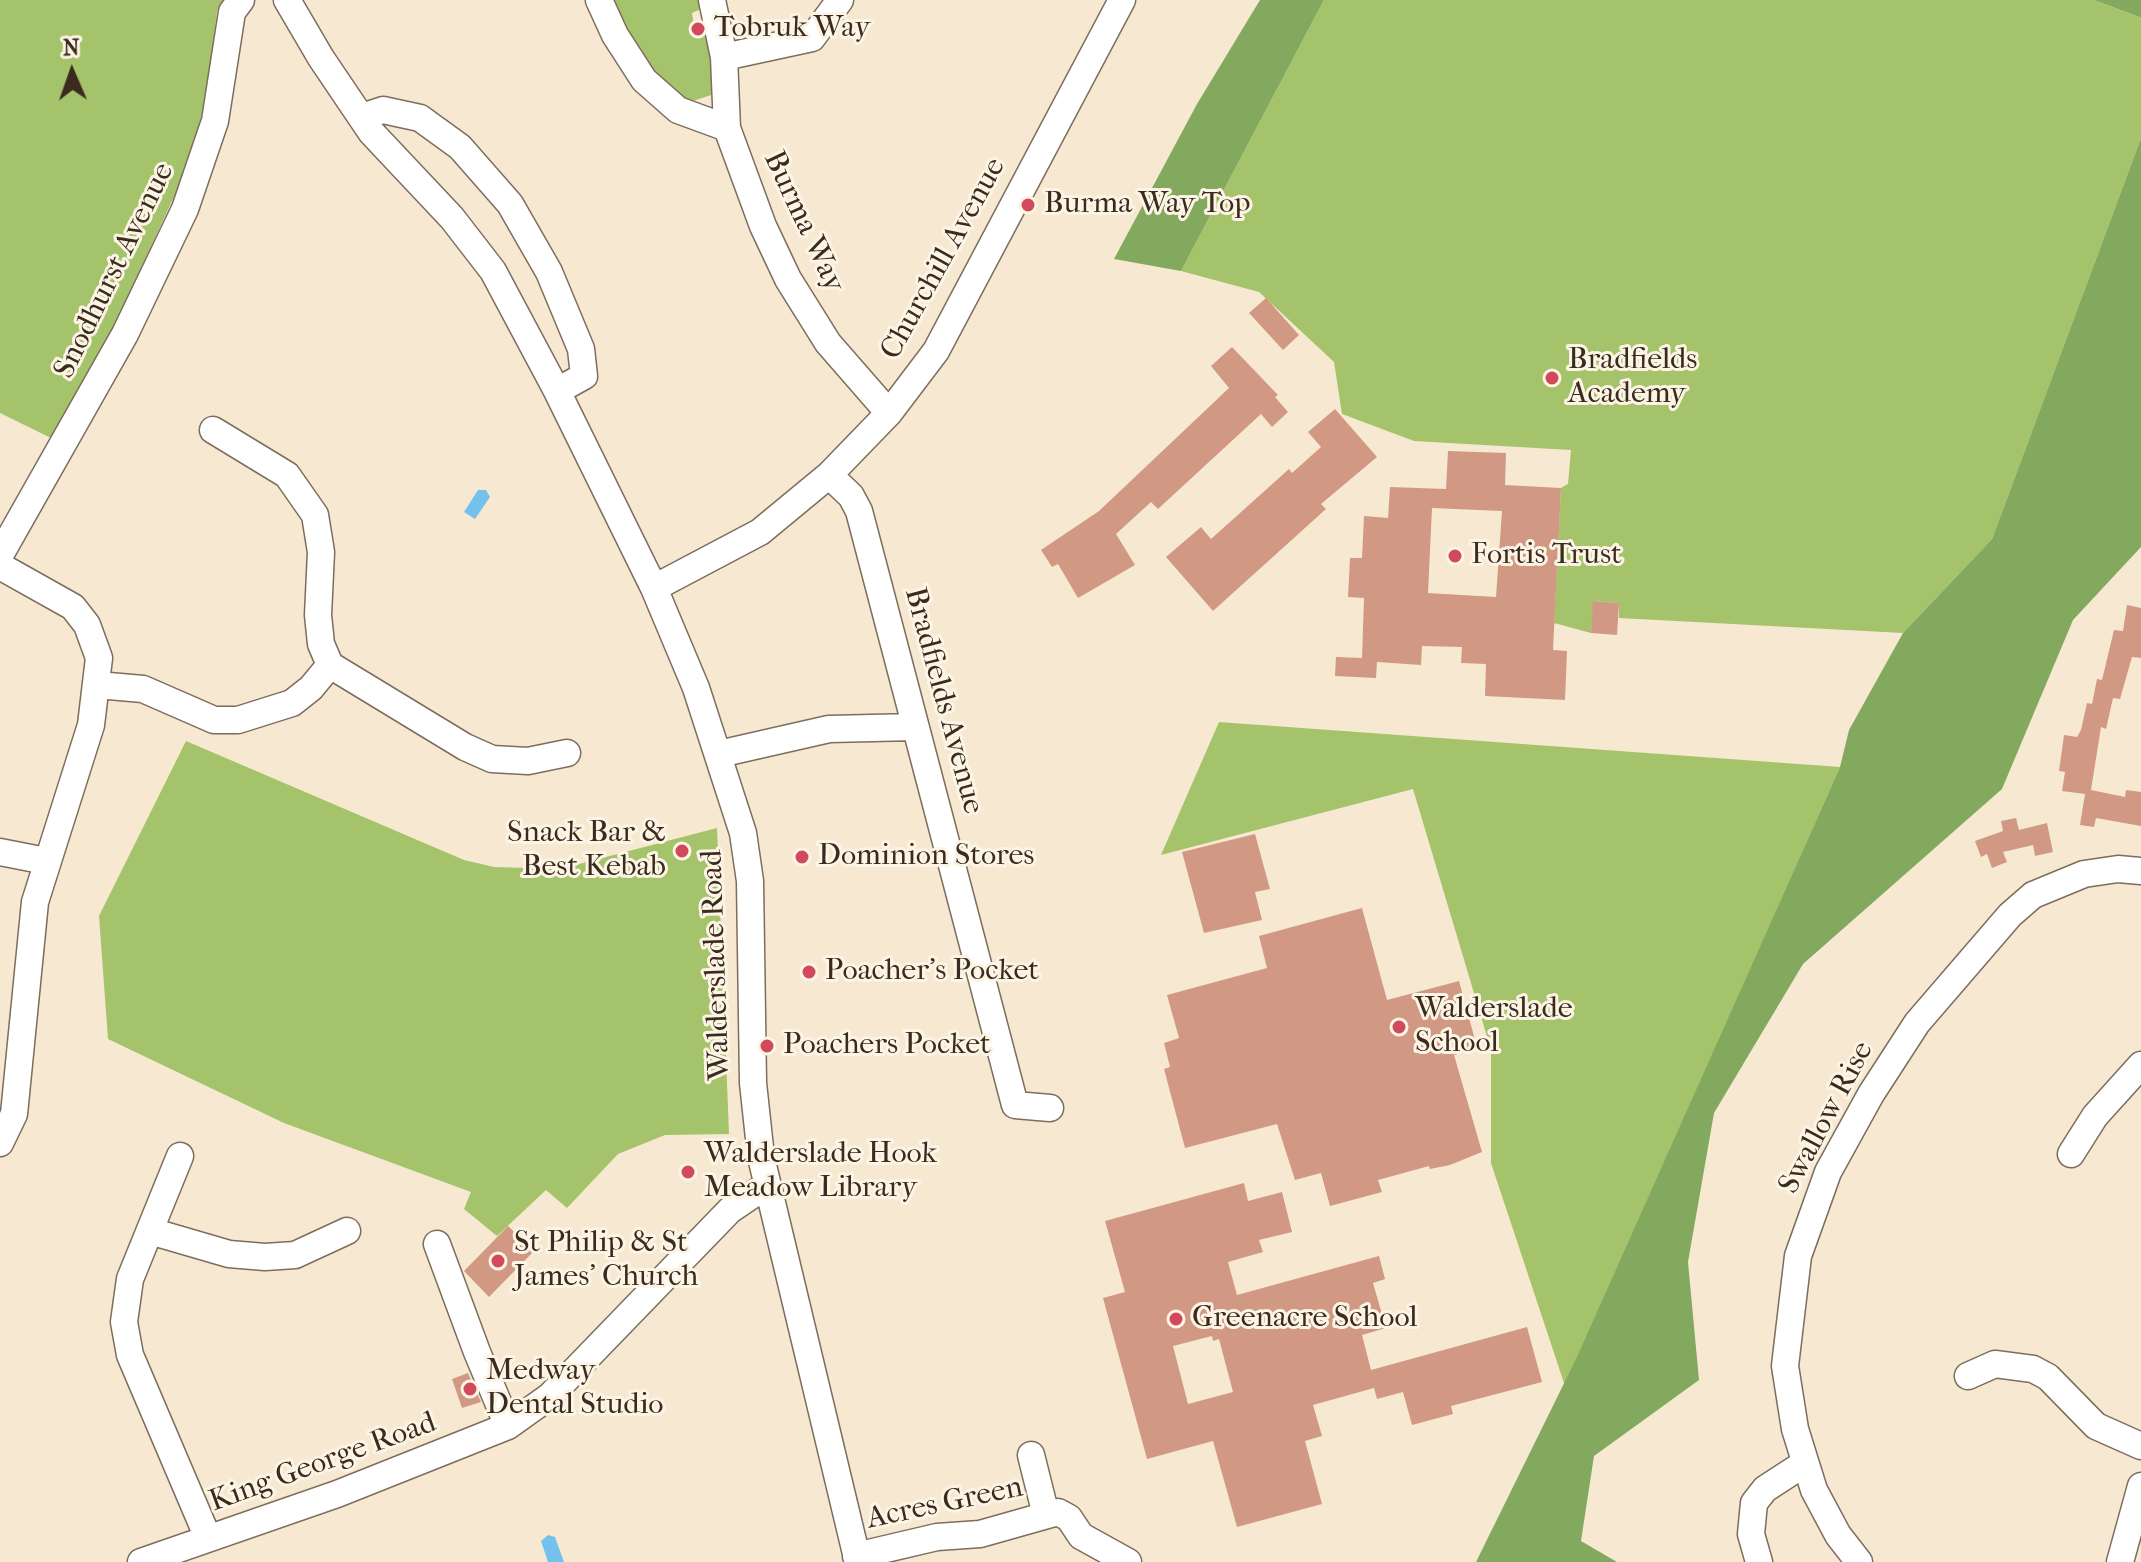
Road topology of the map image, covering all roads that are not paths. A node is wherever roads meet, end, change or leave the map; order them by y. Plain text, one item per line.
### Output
1 (241, 0) edge
2 (287, 0) edge
3 (599, 0) edge
4 (712, 0) edge
5 (840, 0) edge
6 (1122, 0) edge
7 (724, 57) junction
8 (362, 117) junction
9 (727, 128) junction
10 (557, 391) junction
11 (889, 413) junction
12 (213, 430) dead end
13 (829, 475) junction
14 (0, 555) edge
15 (0, 566) edge
16 (654, 588) junction
17 (330, 665) junction
18 (97, 685) junction
19 (915, 727) junction
20 (567, 753) dead end
21 (719, 754) junction
22 (0, 852) edge
23 (46, 861) junction
24 (2141, 871) edge
25 (2141, 1065) edge
26 (1050, 1108) dead end
27 (0, 1143) edge
28 (2071, 1154) dead end
29 (180, 1156) dead end
30 (767, 1185) junction
31 (150, 1231) junction
32 (347, 1231) dead end
33 (437, 1244) dead end
34 (1968, 1376) dead end
35 (508, 1426) junction
36 (2141, 1446) edge
37 (1031, 1455) dead end
38 (1805, 1463) junction
39 (2141, 1486) edge
40 (1046, 1515) junction
41 (208, 1538) junction
42 (857, 1559) edge
43 (141, 1562) edge
44 (1128, 1562) edge
45 (1759, 1562) edge
46 (1859, 1562) edge
47 (2120, 1562) edge

1 - 14 street, Snodhurst Avenue
2 - 8 street, Walderslade Road
3 - 9 street, Burma Way
4 - 7 street, Burma Way
5 - 7 street
6 - 11 street, Churchill Avenue
7 - 9 street, Burma Way
8 - 10 street, Walderslade Road
8 - 10 street
9 - 11 street, Burma Way
10 - 16 street, Walderslade Road
11 - 13 street, Churchill Avenue
12 - 17 street
13 - 16 street, Churchill Avenue
13 - 19 street, Bradfields Avenue
15 - 18 street
16 - 21 street, Walderslade Road
17 - 18 street
17 - 20 street
18 - 23 street
19 - 21 street
19 - 26 street, Bradfields Avenue
21 - 30 street, Walderslade Road
22 - 23 street
23 - 27 street
24 - 38 street, Swallow Rise
25 - 28 street
29 - 31 street
30 - 35 street, King George Road
30 - 42 street, Walderslade Road
31 - 32 street
31 - 41 street
33 - 35 street
34 - 36 street
35 - 41 street, King George Road
37 - 40 street, Acres Green
38 - 45 street
38 - 46 street, Swallow Rise
39 - 47 street
40 - 42 street, Acres Green
40 - 44 street, Acres Green
41 - 43 street, King George Road

